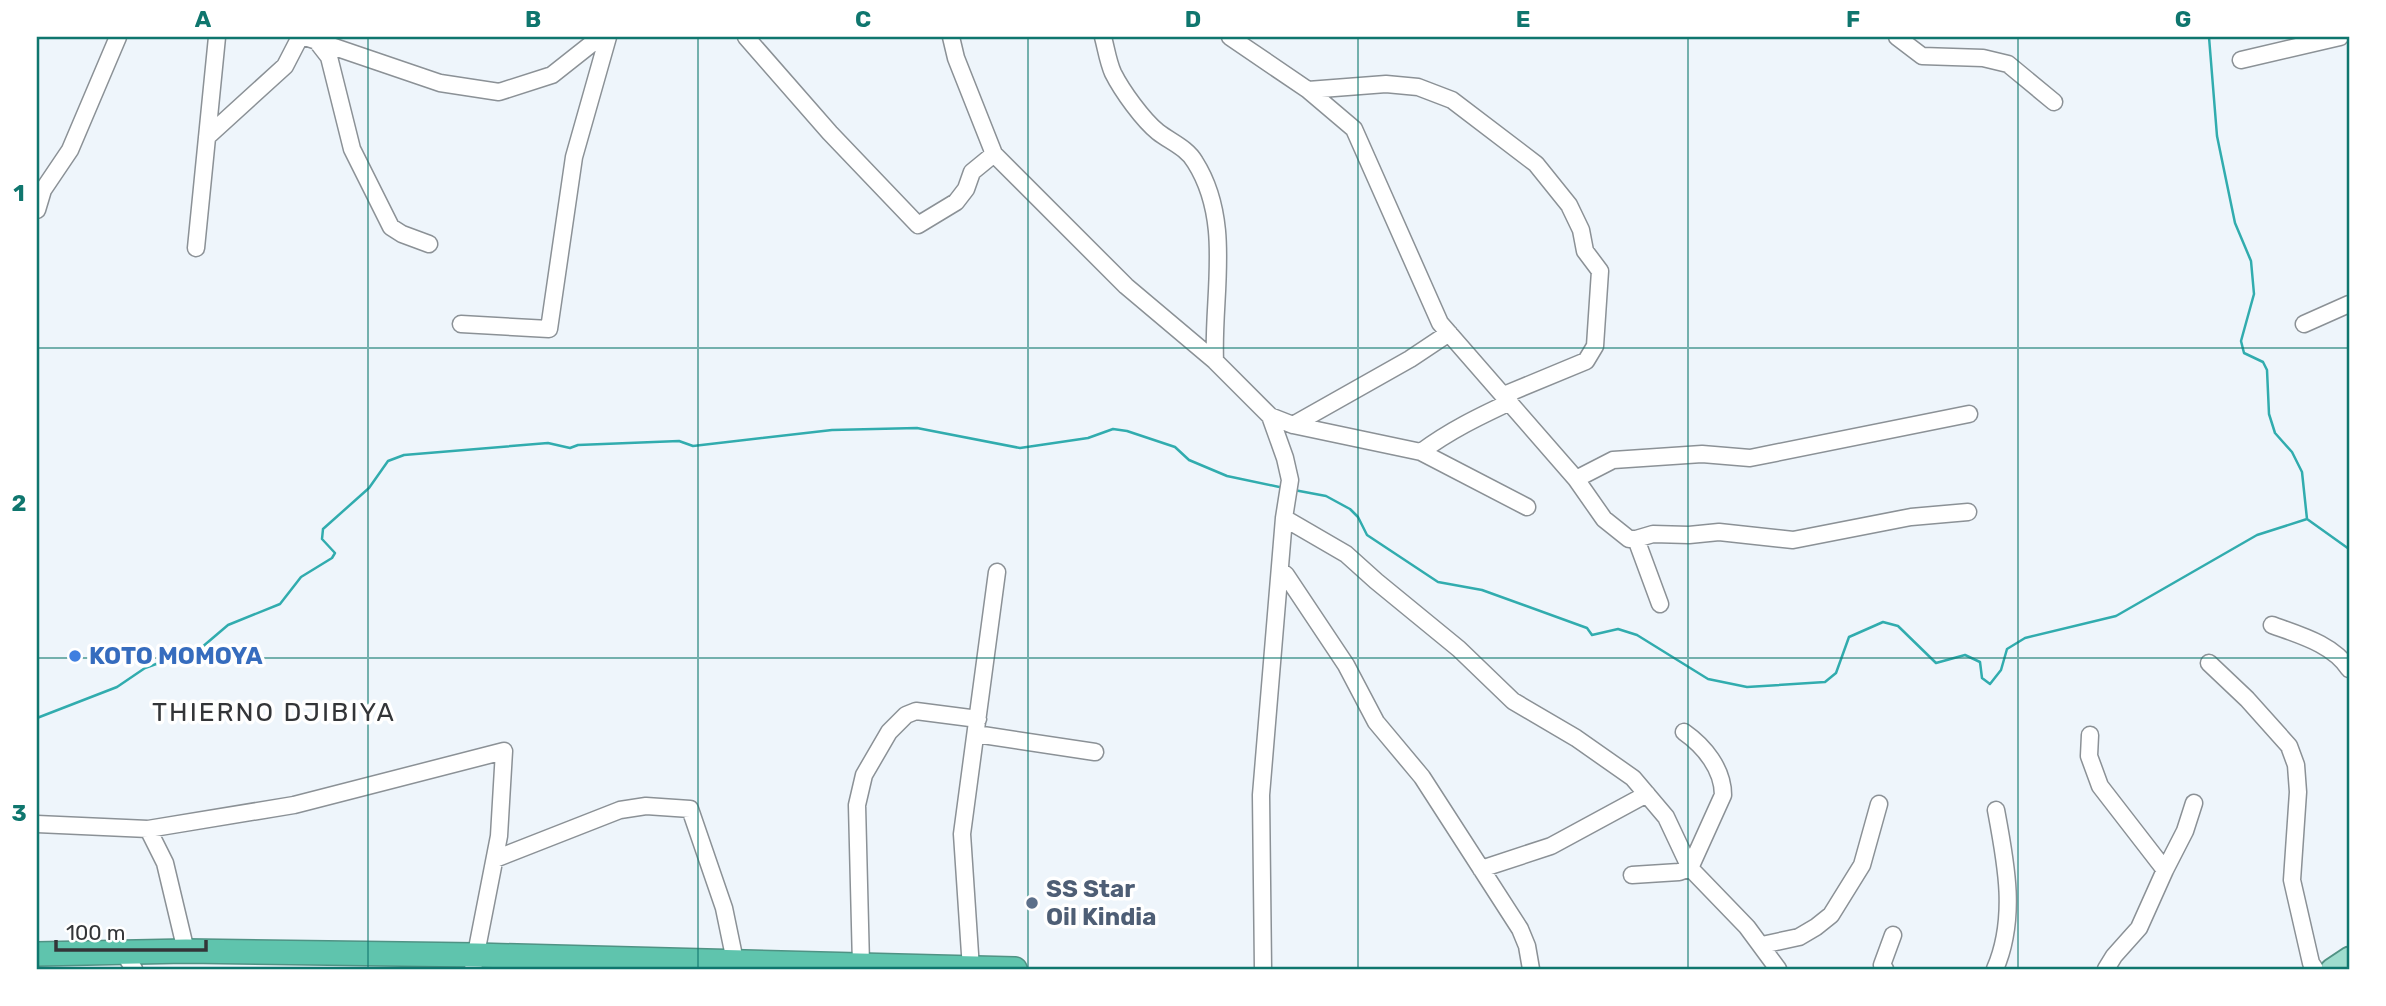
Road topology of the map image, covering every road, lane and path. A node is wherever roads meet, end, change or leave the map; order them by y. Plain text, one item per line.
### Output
1 (118, 37) edge
2 (216, 37) edge
3 (308, 37) edge
4 (746, 37) edge
5 (951, 37) edge
6 (1103, 37) edge
7 (1230, 37) edge
8 (1896, 37) edge
9 (2340, 37) edge
10 (600, 39) edge
11 (2241, 60) dead end
12 (1307, 90) junction
13 (2054, 102) dead end
14 (207, 137) junction
15 (995, 154) junction
16 (37, 210) edge
17 (429, 244) dead end
18 (195, 248) dead end
19 (2349, 304) edge
20 (461, 324) dead end
21 (2304, 324) dead end
22 (1449, 334) junction
23 (1215, 362) junction
24 (1507, 399) junction
25 (1969, 414) dead end
26 (1270, 416) junction
27 (1293, 425) junction
28 (1421, 452) junction
29 (1576, 479) junction
30 (1527, 507) dead end
31 (1968, 513) dead end
32 (1284, 518) junction
33 (1636, 539) junction
34 (1280, 570) junction
35 (997, 572) dead end
36 (1660, 604) dead end
37 (2272, 625) dead end
38 (2209, 663) dead end
39 (2349, 669) edge
40 (977, 726) junction
41 (1684, 732) dead end
42 (2090, 734) dead end
43 (1095, 752) dead end
44 (1647, 794) junction
45 (2194, 803) dead end
46 (1879, 804) dead end
47 (1996, 810) dead end
48 (37, 824) edge
49 (148, 829) junction
50 (495, 859) junction
51 (1690, 867) junction
52 (1481, 869) junction
53 (2165, 870) junction
54 (1632, 875) dead end
55 (1893, 935) dead end
56 (1762, 945) junction
57 (186, 951) junction
58 (37, 954) edge
59 (2349, 957) edge
60 (128, 960) edge
61 (259, 961) edge
62 (735, 961) junction
63 (474, 962) edge
64 (699, 965) edge
65 (861, 965) junction
66 (971, 969) edge
67 (1015, 969) edge
68 (1263, 969) edge
69 (1531, 969) edge
70 (1778, 969) edge
71 (1885, 969) edge
72 (1995, 969) edge
73 (2106, 969) edge
74 (2315, 969) edge
75 (2331, 969) edge

1 - 16 street
2 - 14 street
3 - 10 street
3 - 14 street
3 - 17 street
4 - 15 street
5 - 15 street
6 - 23 street
7 - 12 street
8 - 13 street
9 - 11 street
10 - 20 street
12 - 22 street
12 - 24 street
14 - 18 street
15 - 23 street
19 - 21 street
22 - 24 street
22 - 27 street
23 - 26 street
24 - 28 street
24 - 29 street
25 - 29 street
26 - 27 street
26 - 32 street
27 - 28 street
28 - 30 street
29 - 33 street
31 - 33 street
32 - 34 street
32 - 44 street
33 - 36 street
34 - 52 street
34 - 68 street
35 - 40 street
37 - 39 street
38 - 74 street
40 - 43 street
40 - 65 street
40 - 66 street
41 - 51 street
42 - 53 street
44 - 51 street
44 - 52 street
45 - 53 street
46 - 56 street
47 - 72 street
48 - 49 street
49 - 50 street
49 - 57 street
50 - 62 street
50 - 63 street
51 - 54 street
51 - 56 street
52 - 69 street
53 - 73 street
55 - 71 street
56 - 70 street
57 - 60 highway
57 - 61 highway
58 - 60 highway
59 - 75 main road
61 - 63 highway
62 - 64 highway
62 - 65 highway
63 - 64 highway
65 - 66 highway
66 - 67 highway

